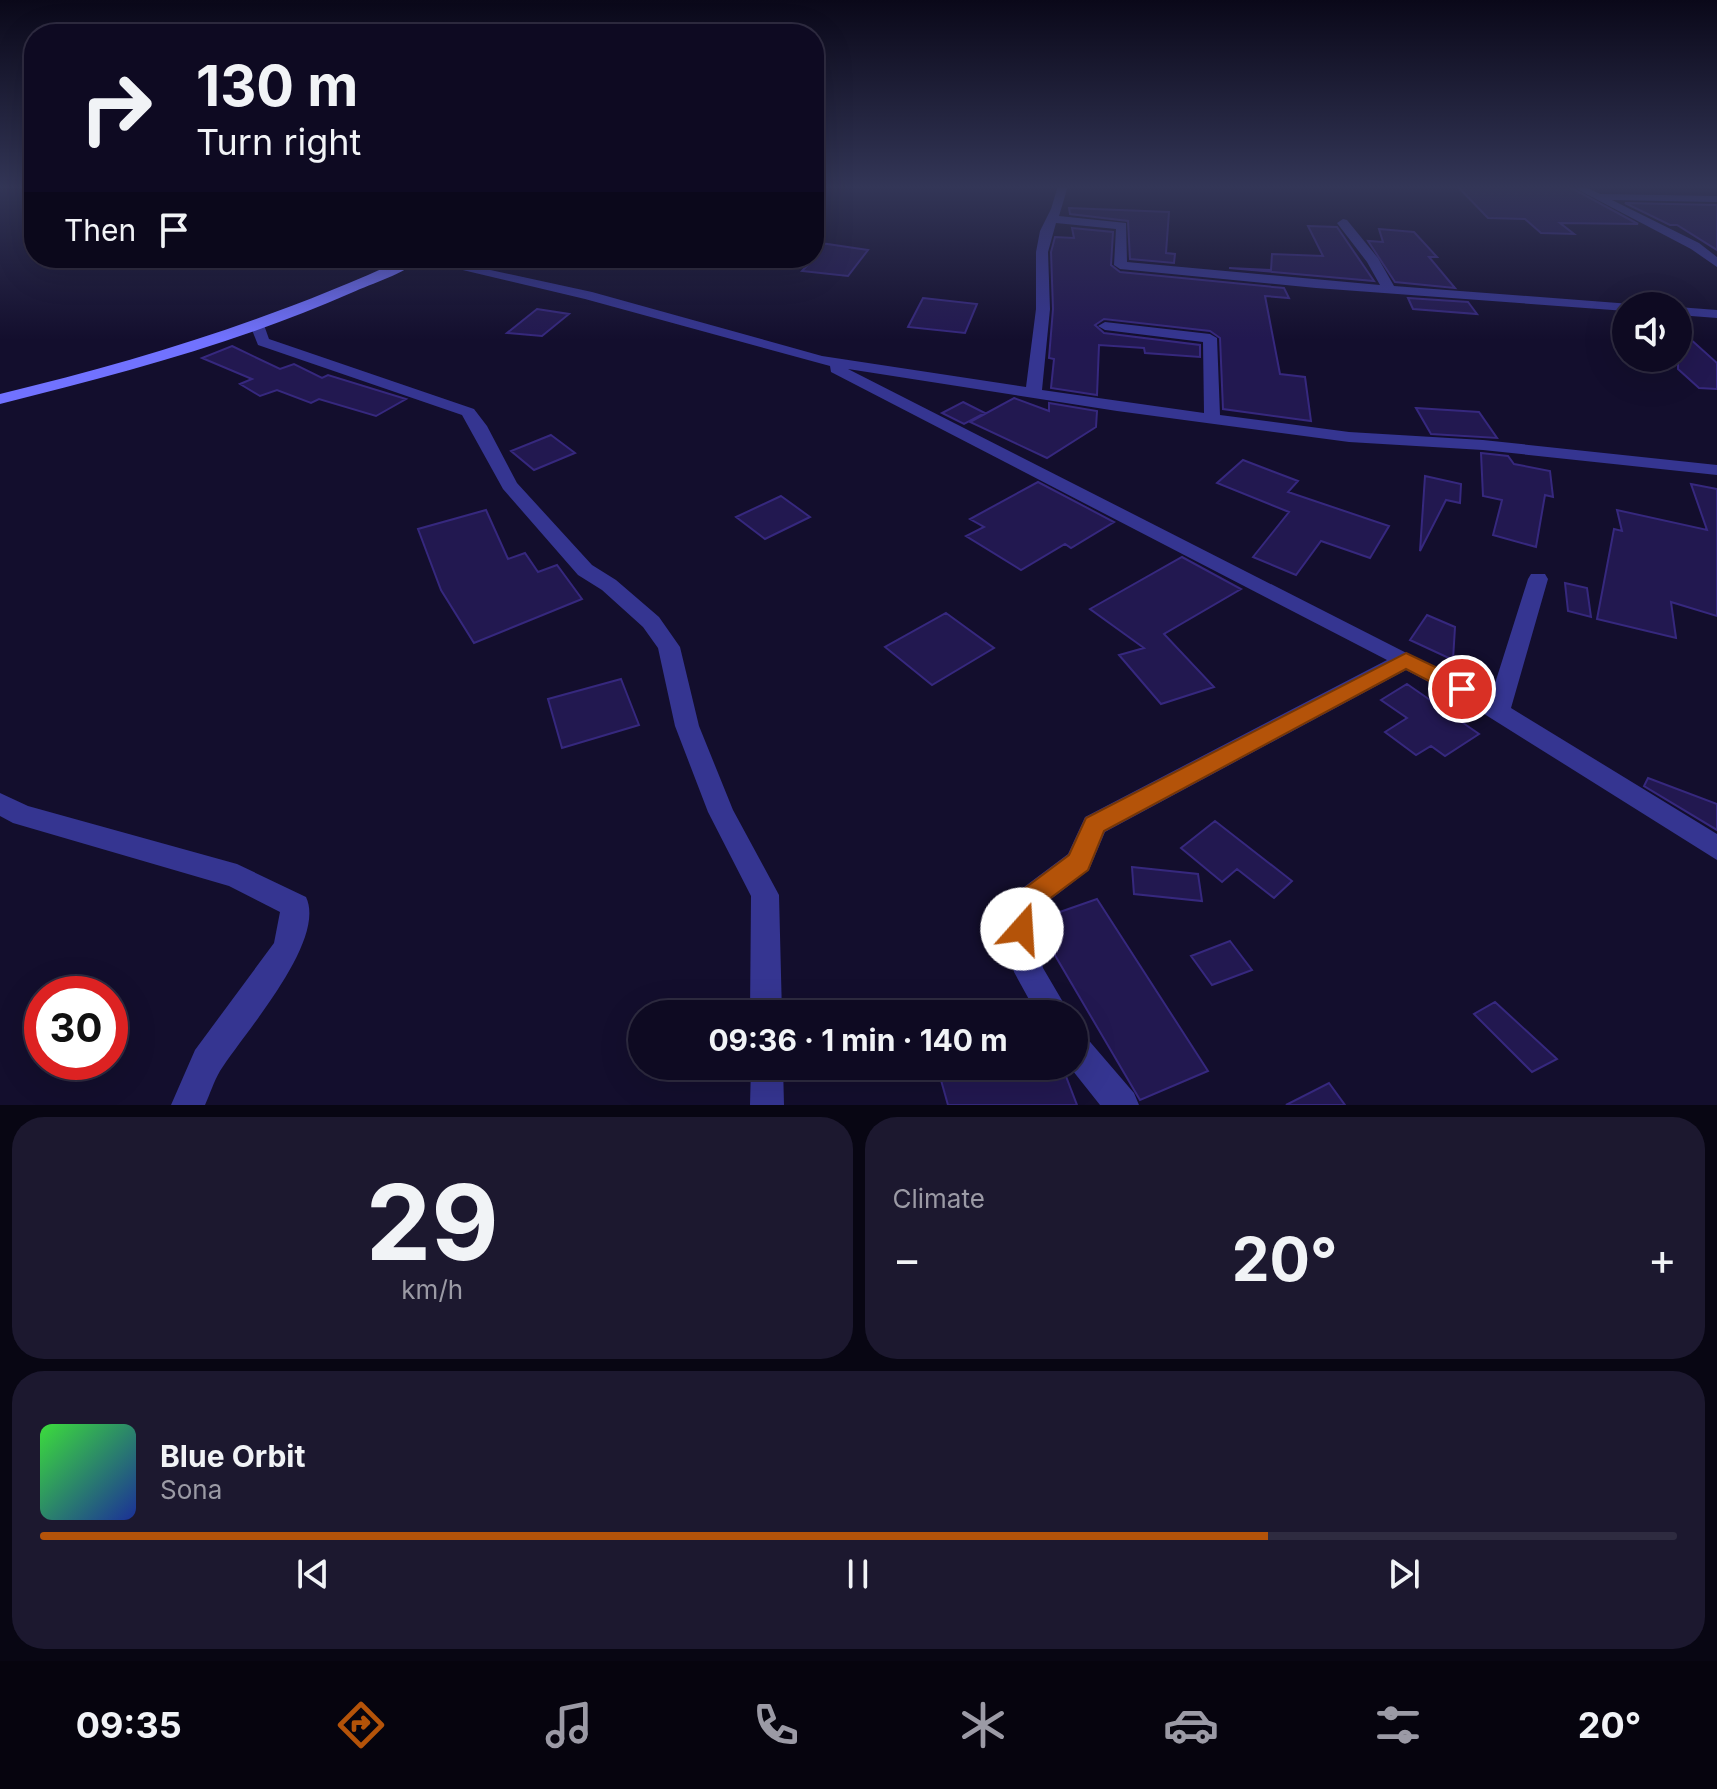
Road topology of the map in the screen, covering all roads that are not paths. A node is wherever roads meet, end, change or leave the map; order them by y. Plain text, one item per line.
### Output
1 (1046, 238) edge
2 (1121, 238) edge
3 (1354, 238) edge
4 (1678, 238) edge
5 (1717, 263) edge
6 (395, 268) edge
7 (463, 268) edge
8 (1389, 289) junction
9 (1612, 306) edge
10 (1692, 312) edge
11 (1717, 314) edge
12 (257, 325) junction
13 (1105, 326) dead end
14 (820, 360) junction
15 (1034, 391) junction
16 (0, 399) edge
17 (1212, 419) junction
18 (1717, 470) edge
19 (1538, 579) dead end
20 (1406, 660) junction
21 (1498, 711) junction
22 (0, 804) edge
23 (1717, 848) edge
24 (766, 1000) edge
25 (1046, 1000) edge
26 (1088, 1064) edge
27 (767, 1080) edge
28 (188, 1105) edge
29 (767, 1105) edge
30 (1122, 1105) edge

1 - 15 street
2 - 8 street
3 - 8 street
4 - 5 street
6 - 12 street
7 - 14 street
8 - 9 street
10 - 11 street
12 - 16 street
12 - 24 street
13 - 17 street
14 - 15 street
14 - 20 street
15 - 17 street
17 - 18 street
19 - 21 street
20 - 21 street
20 - 25 street
21 - 23 street
22 - 28 street
26 - 30 street
27 - 29 street

